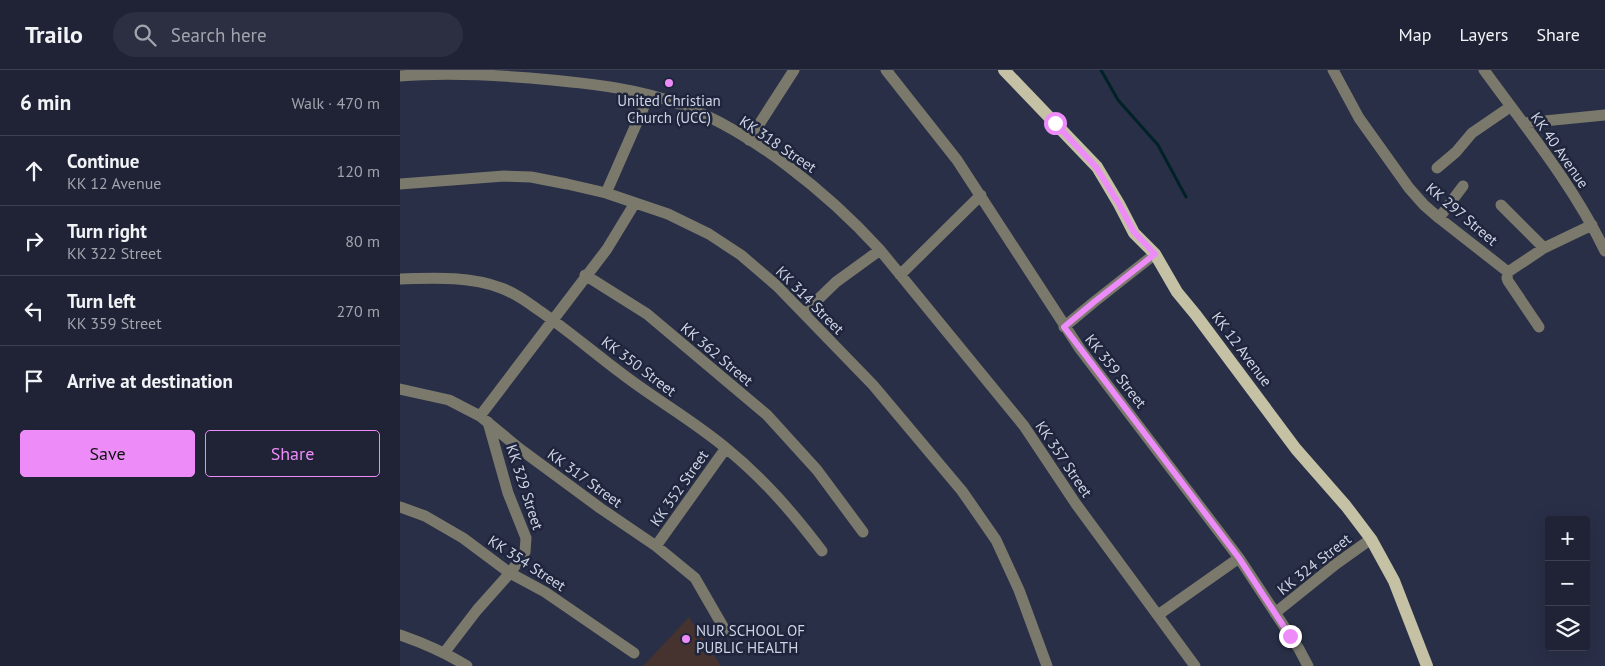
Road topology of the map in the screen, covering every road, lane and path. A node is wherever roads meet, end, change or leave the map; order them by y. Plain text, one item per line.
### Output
1 (794, 70) edge
2 (886, 70) edge
3 (1004, 70) edge
4 (1332, 70) edge
5 (1484, 70) edge
6 (400, 76) edge
7 (649, 94) junction
8 (1510, 106) junction
9 (1605, 115) edge
10 (1523, 123) junction
11 (749, 140) junction
12 (1437, 168) dead end
13 (400, 184) edge
14 (1462, 186) dead end
15 (606, 192) junction
16 (981, 195) junction
17 (634, 203) junction
18 (1502, 205) dead end
19 (1439, 218) junction
20 (1592, 225) junction
21 (1544, 248) junction
22 (880, 250) junction
23 (1605, 252) edge
24 (1155, 254) junction
25 (1508, 272) junction
26 (585, 275) junction
27 (900, 275) junction
28 (400, 279) edge
29 (804, 313) junction
30 (554, 320) junction
31 (1064, 327) junction
32 (1539, 327) dead end
33 (400, 389) edge
34 (484, 419) junction
35 (726, 448) junction
36 (400, 507) edge
37 (863, 532) dead end
38 (1371, 539) junction
39 (656, 546) junction
40 (822, 551) dead end
41 (1239, 558) junction
42 (510, 573) junction
43 (1275, 613) junction
44 (1158, 614) junction
45 (725, 630) dead end
46 (400, 635) edge
47 (634, 653) dead end
48 (449, 659) edge
49 (467, 666) edge
50 (1048, 666) edge
51 (1195, 666) edge
52 (1308, 666) edge
53 (1427, 666) edge

1 - 11 street
2 - 16 street, KK 359 Street
3 - 24 main road, KK 12 Avenue
4 - 19 street, KK 297 Street
5 - 8 street, KK 40 Avenue
6 - 7 street, KK 318 Street
7 - 11 street, KK 318 Street
7 - 15 street
8 - 10 street, KK 40 Avenue
8 - 12 street
9 - 10 street
10 - 20 street, KK 40 Avenue
11 - 22 street, KK 318 Street
13 - 15 street, KK 314 Street
14 - 19 street
15 - 17 street, KK 314 Street
16 - 27 street
16 - 31 street, KK 359 Street
17 - 26 street
17 - 29 street, KK 314 Street
18 - 21 street
19 - 25 street, KK 297 Street
20 - 21 street
20 - 23 street, KK 40 Avenue
21 - 25 street
22 - 27 street, KK 318 Street
22 - 29 street
24 - 31 street
24 - 38 main road, KK 12 Avenue
25 - 32 street
26 - 30 street
26 - 37 street, KK 362 Street
27 - 44 street, KK 357 Street
28 - 30 street, KK 350 Street
29 - 50 street, KK 314 Street
30 - 34 street
30 - 35 street, KK 350 Street
31 - 41 street, KK 359 Street
33 - 34 street, KK 317 Street
34 - 39 street, KK 317 Street
34 - 42 street, KK 329 Street
35 - 39 street, KK 352 Street
35 - 40 street, KK 350 Street
36 - 42 street, KK 354 Street
38 - 43 street, KK 324 Street
38 - 53 main road, KK 12 Avenue
39 - 45 street, KK 317 Street
41 - 43 street, KK 359 Street
41 - 44 street
42 - 47 street, KK 354 Street
42 - 48 street, KK 329 Street
43 - 52 street, KK 359 Street
44 - 51 street, KK 357 Street
46 - 48 street
48 - 49 street

